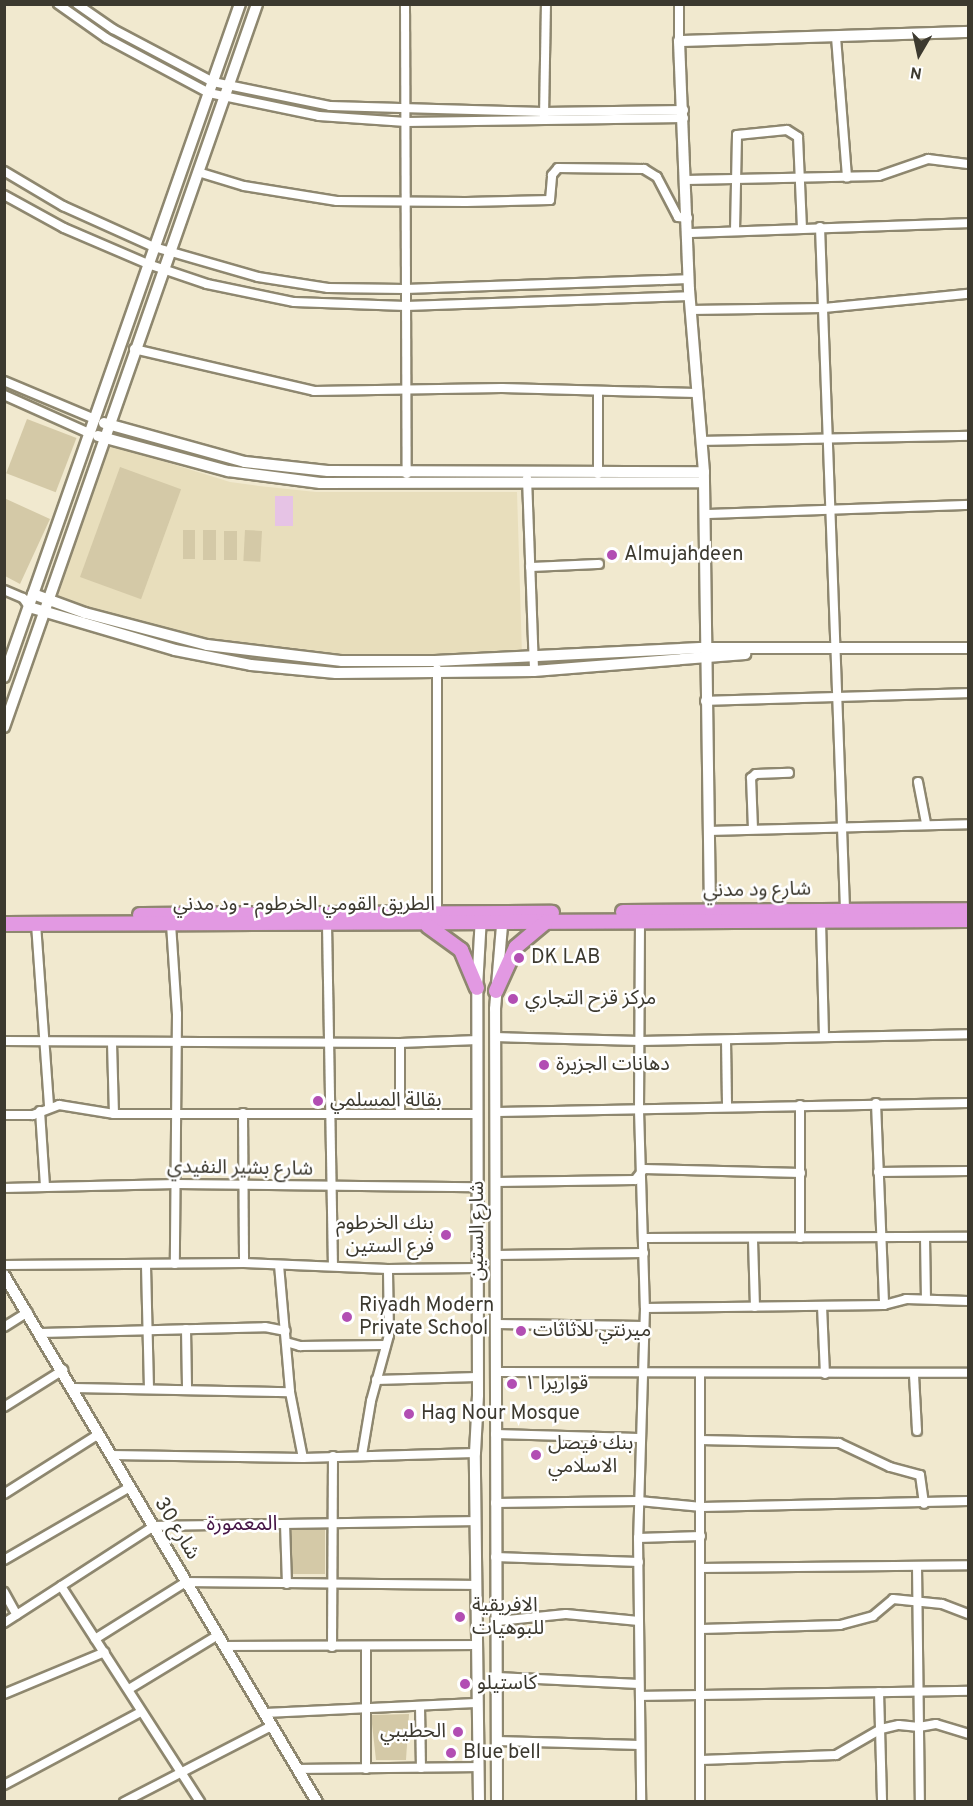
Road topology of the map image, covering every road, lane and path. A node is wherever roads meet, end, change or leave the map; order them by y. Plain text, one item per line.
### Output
1 (58, 4) edge
2 (240, 4) edge
3 (257, 4) edge
4 (405, 4) edge
5 (546, 4) edge
6 (679, 4) edge
7 (83, 6) edge
8 (969, 32) edge
9 (836, 37) junction
10 (679, 41) junction
11 (213, 82) junction
12 (229, 85) junction
13 (209, 93) junction
14 (224, 97) junction
15 (405, 111) junction
16 (684, 114) junction
17 (544, 117) junction
18 (406, 122) junction
19 (969, 164) edge
20 (4, 171) edge
21 (198, 172) junction
22 (800, 178) junction
23 (847, 178) junction
24 (734, 179) junction
25 (686, 180) junction
26 (4, 195) edge
27 (406, 201) junction
28 (688, 218) junction
29 (968, 223) edge
30 (802, 227) junction
31 (820, 227) junction
32 (735, 231) junction
33 (688, 233) junction
34 (969, 233) edge
35 (154, 247) junction
36 (170, 253) junction
37 (148, 264) junction
38 (164, 269) junction
39 (688, 279) junction
40 (405, 289) junction
41 (969, 294) edge
42 (689, 296) junction
43 (406, 306) junction
44 (824, 308) junction
45 (690, 310) junction
46 (135, 349) junction
47 (4, 381) edge
48 (407, 389) junction
49 (598, 392) junction
50 (696, 393) junction
51 (4, 395) edge
52 (94, 419) junction
53 (109, 425) junction
54 (90, 433) junction
55 (969, 436) edge
56 (104, 438) junction
57 (831, 440) junction
58 (702, 441) junction
59 (527, 471) junction
60 (598, 471) junction
61 (407, 473) junction
62 (704, 477) junction
63 (598, 483) junction
64 (407, 485) junction
65 (527, 485) junction
66 (969, 505) edge
67 (833, 510) junction
68 (705, 514) junction
69 (52, 539) junction
70 (67, 544) junction
71 (599, 564) dead end
72 (530, 567) junction
73 (4, 590) edge
74 (28, 600) junction
75 (48, 600) junction
76 (43, 612) junction
77 (83, 618) junction
78 (969, 648) edge
79 (837, 649) junction
80 (705, 654) junction
81 (533, 656) junction
82 (436, 667) junction
83 (534, 671) junction
84 (4, 677) edge
85 (969, 693) edge
86 (838, 697) junction
87 (705, 701) junction
88 (4, 727) edge
89 (789, 773) dead end
90 (918, 782) dead end
91 (926, 823) junction
92 (969, 824) edge
93 (753, 829) junction
94 (843, 829) junction
95 (708, 831) junction
96 (845, 909) junction
97 (969, 910) edge
98 (710, 911) junction
99 (437, 913) junction
100 (4, 915) edge
101 (546, 917) junction
102 (481, 919) junction
103 (502, 919) junction
104 (969, 920) edge
105 (640, 921) junction
106 (821, 921) junction
107 (4, 924) edge
108 (36, 924) junction
109 (171, 924) junction
110 (327, 924) junction
111 (423, 924) junction
112 (477, 988) junction
113 (496, 992) junction
114 (495, 1009) junction
115 (477, 1010) junction
116 (477, 1027) junction
117 (495, 1032) junction
118 (969, 1034) edge
119 (824, 1036) junction
120 (478, 1040) junction
121 (726, 1040) junction
122 (4, 1041) edge
123 (640, 1041) junction
124 (175, 1042) junction
125 (331, 1042) junction
126 (45, 1043) junction
127 (112, 1043) junction
128 (400, 1043) junction
129 (876, 1103) junction
130 (969, 1103) edge
131 (800, 1105) junction
132 (50, 1106) junction
133 (727, 1107) junction
134 (639, 1110) junction
135 (40, 1111) junction
136 (330, 1112) junction
137 (497, 1112) junction
138 (243, 1113) junction
139 (114, 1114) junction
140 (176, 1114) junction
141 (400, 1114) junction
142 (476, 1114) junction
143 (4, 1115) edge
144 (644, 1169) junction
145 (969, 1171) edge
146 (878, 1172) junction
147 (801, 1173) junction
148 (496, 1182) junction
149 (177, 1184) junction
150 (243, 1185) junction
151 (332, 1186) junction
152 (45, 1187) junction
153 (476, 1187) junction
154 (4, 1188) edge
155 (879, 1237) junction
156 (925, 1237) junction
157 (969, 1237) edge
158 (644, 1238) junction
159 (800, 1238) junction
160 (753, 1240) junction
161 (644, 1253) junction
162 (496, 1255) junction
163 (244, 1263) junction
164 (175, 1264) junction
165 (4, 1265) edge
166 (279, 1265) junction
167 (333, 1265) junction
168 (146, 1266) junction
169 (476, 1268) junction
170 (388, 1269) junction
171 (4, 1275) edge
172 (926, 1299) junction
173 (969, 1301) edge
174 (884, 1305) junction
175 (822, 1306) junction
176 (755, 1307) junction
177 (645, 1308) junction
178 (28, 1312) junction
179 (496, 1324) junction
180 (644, 1326) junction
181 (4, 1327) edge
182 (186, 1329) junction
183 (146, 1330) junction
184 (286, 1331) junction
185 (41, 1333) junction
186 (286, 1342) junction
187 (386, 1346) junction
188 (63, 1370) junction
189 (497, 1372) junction
190 (969, 1373) edge
191 (644, 1374) junction
192 (700, 1374) junction
193 (825, 1374) junction
194 (914, 1375) junction
195 (477, 1377) junction
196 (376, 1380) junction
197 (74, 1388) junction
198 (149, 1389) junction
199 (187, 1389) junction
200 (290, 1392) junction
201 (4, 1407) edge
202 (917, 1431) dead end
203 (99, 1434) junction
204 (495, 1434) junction
205 (639, 1438) junction
206 (700, 1440) junction
207 (475, 1453) junction
208 (111, 1455) junction
209 (362, 1455) junction
210 (333, 1456) junction
211 (303, 1458) junction
212 (475, 1471) junction
213 (495, 1471) junction
214 (130, 1487) junction
215 (476, 1492) junction
216 (4, 1494) edge
217 (495, 1498) junction
218 (639, 1501) junction
219 (969, 1501) edge
220 (924, 1504) junction
221 (702, 1508) junction
222 (476, 1521) junction
223 (285, 1524) junction
224 (333, 1524) junction
225 (154, 1526) junction
226 (701, 1536) junction
227 (638, 1538) junction
228 (495, 1557) junction
229 (4, 1560) edge
230 (639, 1562) junction
231 (969, 1565) edge
232 (917, 1566) junction
233 (700, 1568) junction
234 (186, 1582) junction
235 (286, 1584) junction
236 (332, 1585) junction
237 (477, 1585) junction
238 (61, 1586) junction
239 (4, 1592) edge
240 (918, 1600) junction
241 (969, 1614) edge
242 (17, 1615) junction
243 (498, 1621) junction
244 (639, 1621) junction
245 (4, 1623) edge
246 (701, 1629) junction
247 (218, 1635) junction
248 (95, 1639) junction
249 (477, 1645) junction
250 (224, 1646) junction
251 (332, 1647) junction
252 (366, 1647) junction
253 (105, 1652) junction
254 (497, 1677) junction
255 (639, 1684) junction
256 (129, 1689) junction
257 (969, 1691) edge
258 (879, 1692) junction
259 (919, 1692) junction
260 (4, 1694) edge
261 (640, 1696) junction
262 (701, 1696) junction
263 (477, 1703) junction
264 (420, 1706) junction
265 (366, 1707) junction
266 (141, 1712) junction
267 (264, 1713) junction
268 (272, 1726) junction
269 (920, 1728) junction
270 (880, 1729) junction
271 (969, 1734) edge
272 (496, 1741) junction
273 (640, 1745) junction
274 (701, 1760) junction
275 (479, 1767) junction
276 (422, 1768) junction
277 (298, 1769) junction
278 (366, 1769) junction
279 (181, 1773) junction
280 (4, 1785) edge
281 (124, 1802) edge
282 (200, 1802) edge
283 (317, 1802) edge
284 (479, 1802) edge
285 (497, 1802) edge
286 (641, 1802) edge
287 (700, 1802) edge
288 (882, 1802) edge
289 (920, 1802) edge

1 - 13 street
2 - 11 street
3 - 12 street
4 - 15 street
5 - 17 street
6 - 10 street
7 - 11 street
8 - 9 street
9 - 10 street
9 - 23 street
10 - 16 street
11 - 12 street
11 - 13 street
12 - 14 street
12 - 15 street
13 - 14 street
13 - 35 street
14 - 18 street
14 - 21 street
15 - 17 street
15 - 18 street
16 - 17 street
16 - 25 street
17 - 18 street
18 - 27 street
19 - 23 street
20 - 35 street
21 - 27 street
21 - 36 street
22 - 23 street
22 - 24 street
22 - 24 street
22 - 30 street
24 - 25 street
24 - 32 street
25 - 28 street
26 - 37 street
27 - 28 street
27 - 40 street
28 - 33 street
29 - 31 street
29 - 34 street
30 - 31 street
30 - 32 street
31 - 44 street
32 - 33 street
33 - 39 street
35 - 36 street
35 - 37 street
36 - 38 street
36 - 40 street
37 - 38 street
37 - 52 street
38 - 43 street
38 - 46 street
39 - 40 street
39 - 42 street
40 - 43 street
41 - 44 street
42 - 43 street
42 - 45 street
43 - 48 street
44 - 45 street
44 - 57 street
45 - 50 street
46 - 48 street
46 - 53 street
47 - 52 street
48 - 49 street
48 - 61 street
49 - 50 street
49 - 60 street
50 - 58 street
51 - 54 street
52 - 53 street
52 - 54 street
53 - 56 street
53 - 61 street
54 - 56 street
54 - 69 street
55 - 57 street
56 - 64 street
56 - 70 street
57 - 58 street
57 - 67 street
58 - 62 street
59 - 60 street
59 - 61 street
59 - 65 street
60 - 62 street
60 - 63 street
61 - 64 street
62 - 63 street
62 - 68 street
63 - 65 street
64 - 65 street
65 - 72 street
66 - 67 street
67 - 68 street
67 - 79 street
68 - 80 street
69 - 70 street
69 - 74 street
70 - 75 street
71 - 72 street
72 - 81 street
73 - 74 street
74 - 75 street
74 - 76 street
74 - 84 street
75 - 76 street
75 - 77 street
76 - 77 street
76 - 88 street
77 - 82 street
78 - 79 street
79 - 80 street
79 - 86 street
80 - 81 street
80 - 83 street
80 - 87 street
81 - 82 street
81 - 83 street
82 - 83 street
82 - 99 street
85 - 86 street
86 - 87 street
86 - 94 street
87 - 95 street
89 - 93 street
90 - 91 street
91 - 92 street
91 - 94 street
93 - 94 street
93 - 95 street
94 - 96 street
95 - 98 street
96 - 97 highway, شارع ود مدني
96 - 98 highway, شارع ود مدني
98 - 101 highway, شارع ود مدني
99 - 100 highway, الطريق القومي الخرطوم - ود مدني
99 - 102 highway, الطريق القومي الخرطوم - ود مدني
101 - 103 highway, الطريق القومي الخرطوم - ود مدني
101 - 105 highway, شارع ود مدني
101 - 113 highway
102 - 103 highway, الطريق القومي الخرطوم - ود مدني
102 - 111 highway, الطريق القومي الخرطوم - ود مدني
102 - 112 street, شارع الستين
103 - 113 street, شارع الستين
104 - 106 highway, شارع ود مدني
105 - 106 highway, شارع ود مدني
105 - 123 street
106 - 119 street
107 - 108 highway, الطريق القومي الخرطوم - ود مدني
108 - 109 highway, الطريق القومي الخرطوم - ود مدني
108 - 126 street
109 - 110 highway, الطريق القومي الخرطوم - ود مدني
109 - 124 street
110 - 111 highway, الطريق القومي الخرطوم - ود مدني
110 - 125 street
111 - 112 highway
112 - 115 street, شارع الستين
113 - 114 street, شارع الستين
114 - 115 street
114 - 117 street, شارع الستين
115 - 116 street, شارع الستين
116 - 117 street
116 - 120 street, شارع الستين
117 - 123 street
117 - 137 street, شارع الستين
118 - 119 street
119 - 121 street
120 - 128 street
120 - 142 street, شارع الستين
121 - 123 street
121 - 133 street
122 - 126 street
123 - 134 street
124 - 125 street
124 - 127 street
124 - 140 street
125 - 128 street
125 - 136 street
126 - 127 street
126 - 132 street
127 - 139 street
128 - 141 street
129 - 130 street
129 - 131 street
129 - 146 street
131 - 133 street
131 - 147 street
132 - 135 street
132 - 139 street
133 - 134 street
134 - 137 street
134 - 144 street
135 - 143 street
135 - 152 street
136 - 138 street
136 - 141 street
136 - 151 street
137 - 148 street, شارع الستين
138 - 140 street
138 - 150 street
139 - 140 street
140 - 149 street
141 - 142 street
142 - 153 street, شارع الستين
144 - 147 street
144 - 148 street
144 - 158 street
145 - 146 street
146 - 155 street
147 - 159 street
148 - 162 street, شارع الستين
149 - 150 street, شارع بشير النفيدي
149 - 152 street, شارع بشير النفيدي
149 - 164 street
150 - 151 street, شارع بشير النفيدي
150 - 163 street
151 - 153 street, شارع بشير النفيدي
151 - 167 street
152 - 154 street, شارع بشير النفيدي
153 - 169 street, شارع الستين
155 - 156 street
155 - 159 street
155 - 174 street
156 - 157 street
156 - 172 street
158 - 160 street
158 - 161 street
159 - 160 street
160 - 176 street
161 - 162 street
161 - 177 street
162 - 179 street, شارع الستين
163 - 164 street
163 - 166 street
164 - 168 street
165 - 168 street
166 - 167 street
166 - 184 street
167 - 170 street
168 - 183 street
169 - 170 street
169 - 195 street, شارع الستين
170 - 187 street
171 - 178 street, شارع 30
172 - 173 street
172 - 174 street
174 - 175 street
175 - 176 street
175 - 193 street
176 - 177 street
177 - 180 street
178 - 181 street
178 - 185 street, شارع 30
179 - 180 street
179 - 189 street, شارع الستين
180 - 191 street
182 - 183 street
182 - 184 street
182 - 199 street
183 - 185 street
183 - 198 street
184 - 186 street
185 - 188 street, شارع 30
186 - 187 street
186 - 200 street
187 - 196 street
188 - 197 street, شارع 30
188 - 201 street
189 - 191 street
189 - 204 street, شارع الستين
190 - 194 street
191 - 192 street
191 - 205 street
192 - 193 street
192 - 206 street
193 - 194 street
194 - 202 street
195 - 196 street
195 - 207 street, شارع الستين
196 - 209 street
197 - 198 street
197 - 203 street, شارع 30
198 - 199 street
199 - 200 street
200 - 211 street
203 - 208 street, شارع 30
203 - 216 street
204 - 205 street
204 - 213 street, شارع الستين
205 - 218 street
206 - 220 street
206 - 221 street
207 - 209 street
207 - 212 street, شارع الستين
208 - 211 street
208 - 214 street, شارع 30
209 - 210 street
210 - 211 street
210 - 224 street
212 - 213 street
212 - 215 street, شارع الستين
213 - 217 street, شارع الستين
214 - 225 street, شارع 30
214 - 229 street
215 - 217 street
215 - 222 street, شارع الستين
217 - 218 street
217 - 228 street, شارع الستين
218 - 221 street
218 - 227 street
219 - 220 street
220 - 221 street
221 - 226 street
222 - 224 street
222 - 237 street, شارع الستين
223 - 224 street
223 - 225 street
223 - 235 street
224 - 236 street
225 - 234 street, شارع 30
225 - 238 street
226 - 227 street
226 - 233 street
227 - 230 street
228 - 230 street
228 - 243 street, شارع الستين
230 - 244 street
231 - 232 street
232 - 233 street
232 - 240 street
233 - 246 street
234 - 235 street
234 - 247 street, شارع 30
234 - 248 street
235 - 236 street
236 - 237 street
236 - 251 street
237 - 249 street, شارع الستين
238 - 242 street
238 - 248 street
239 - 242 street
240 - 241 street
240 - 246 street
240 - 259 street
242 - 245 street
243 - 244 street
243 - 254 street, شارع الستين
244 - 255 street
246 - 262 street
247 - 250 street, شارع 30
247 - 256 street
248 - 253 street
249 - 252 street
249 - 263 street, شارع الستين
250 - 251 street
250 - 267 street, شارع 30
251 - 252 street
252 - 265 street
253 - 256 street
253 - 260 street
254 - 255 street
254 - 272 street, شارع الستين
255 - 261 street
256 - 266 street
257 - 259 street
258 - 259 street
258 - 262 street
258 - 270 street
259 - 269 street
261 - 262 street
261 - 273 street
262 - 274 street
263 - 264 street
263 - 275 street, شارع الستين
264 - 265 street
264 - 276 street
265 - 267 street
265 - 278 street
266 - 279 street
266 - 280 street
267 - 268 street, شارع 30
268 - 277 street, شارع 30
268 - 279 street
269 - 270 street
269 - 271 street
269 - 289 street
270 - 274 street
270 - 288 street
272 - 273 street
272 - 285 street, شارع الستين
273 - 286 street
274 - 287 street
275 - 276 street
275 - 284 street, شارع الستين
276 - 278 street
277 - 278 street
277 - 283 street, شارع 30
279 - 281 street
279 - 282 street

